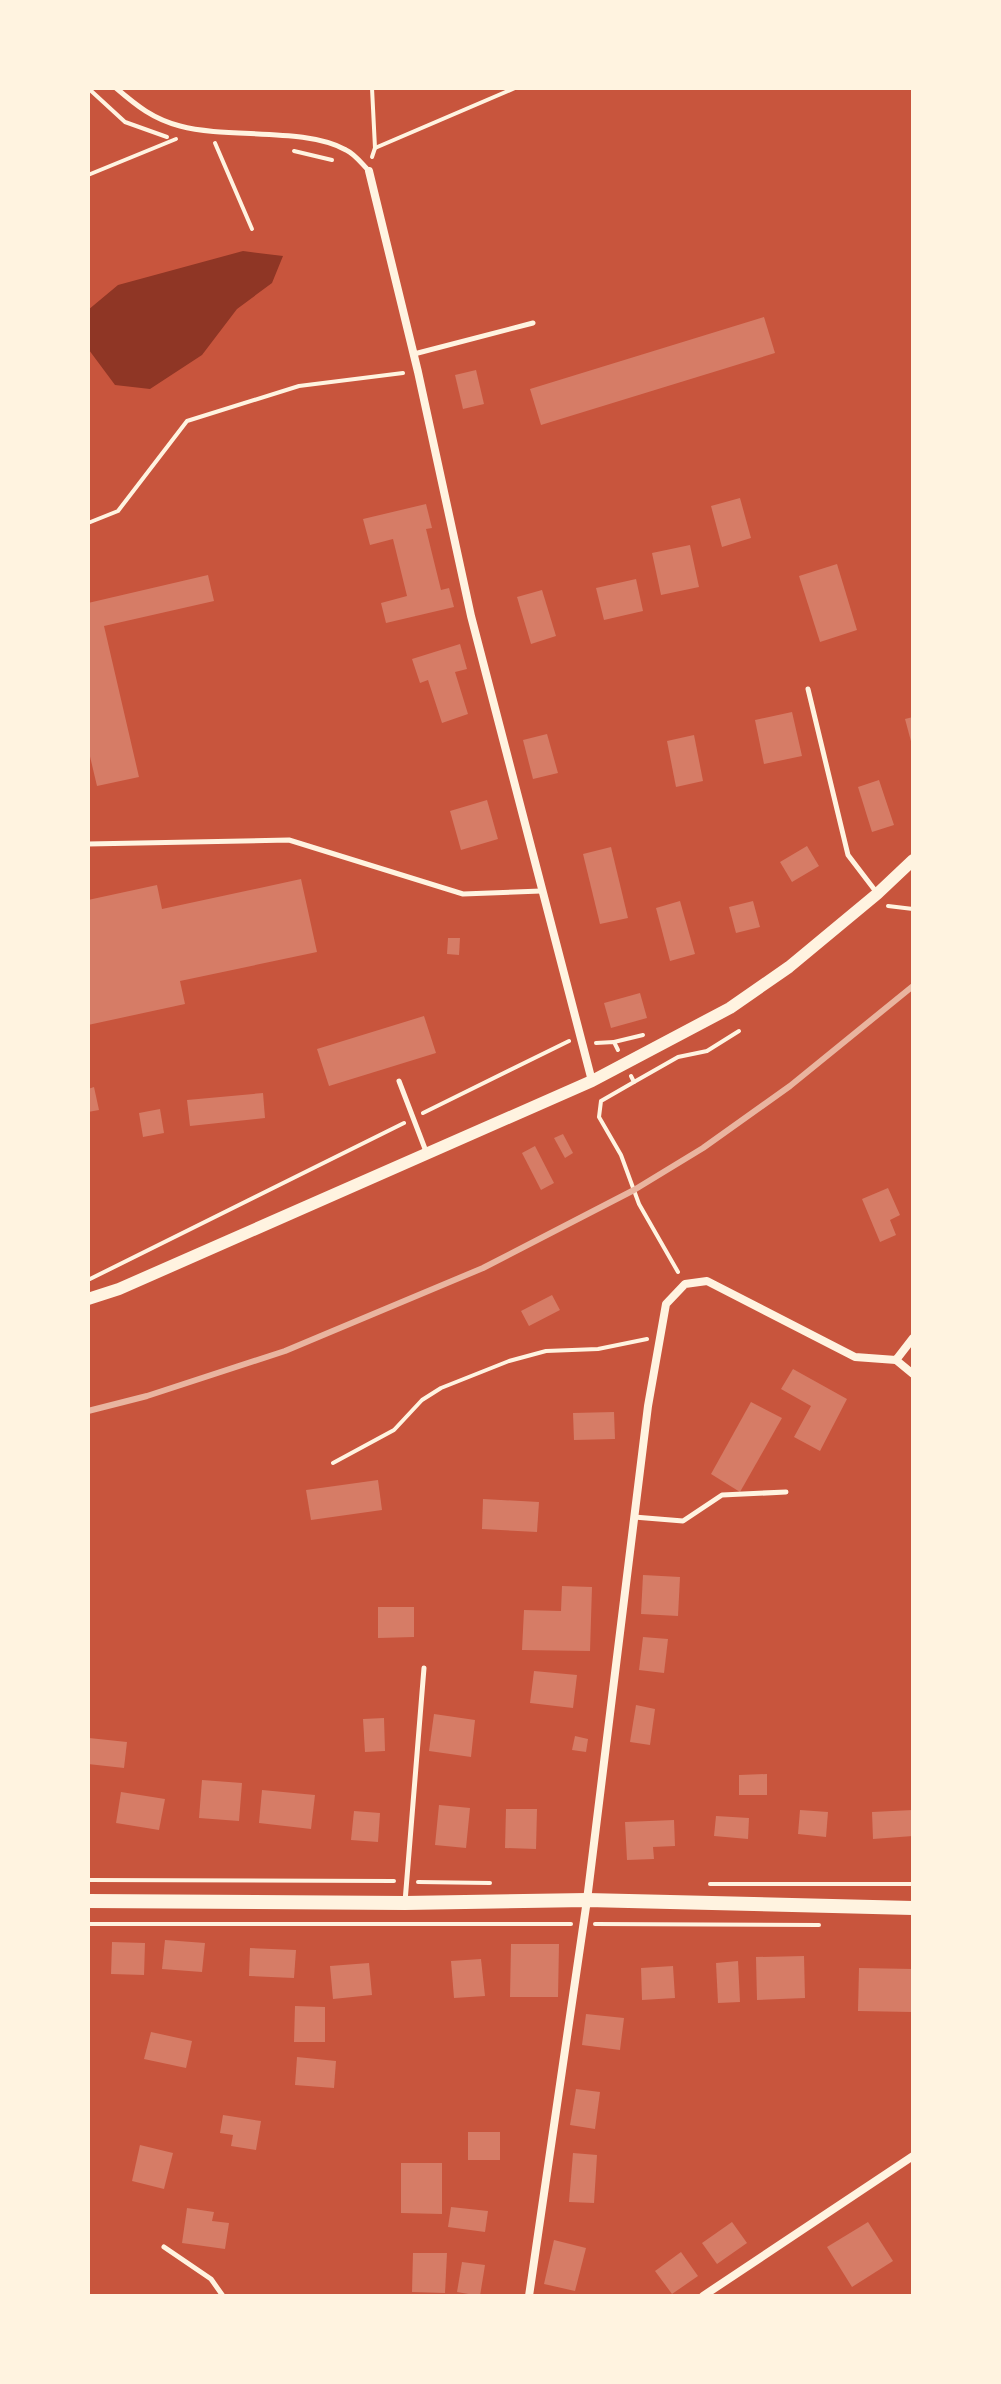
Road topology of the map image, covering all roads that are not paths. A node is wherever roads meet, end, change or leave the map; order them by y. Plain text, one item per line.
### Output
1 (116, 88) edge
2 (369, 171) joint
3 (533, 323) dead end
4 (413, 355) junction
5 (808, 689) dead end
6 (88, 844) edge
7 (913, 860) edge
8 (541, 891) junction
9 (877, 894) junction
10 (399, 1081) dead end
11 (592, 1081) junction
12 (427, 1155) junction
13 (88, 1299) edge
14 (913, 1338) edge
15 (896, 1360) junction
16 (913, 1374) edge
17 (786, 1492) dead end
18 (633, 1517) junction
19 (424, 1668) dead end
20 (587, 1900) junction
21 (88, 1901) edge
22 (405, 1903) junction
23 (913, 1908) edge
24 (913, 2156) edge
25 (164, 2247) dead end
26 (223, 2296) edge
27 (529, 2296) edge
28 (703, 2296) edge

1 - 2 lane
2 - 4 street
3 - 4 lane
4 - 8 street
5 - 9 lane
6 - 8 lane
7 - 9 street
8 - 11 street
9 - 11 street
10 - 12 lane
11 - 12 street
12 - 13 street
14 - 15 street
15 - 16 street
15 - 18 street
17 - 18 lane
18 - 20 street
19 - 22 lane
20 - 22 main road
20 - 23 main road
20 - 27 street
21 - 22 main road
24 - 28 street
25 - 26 lane

